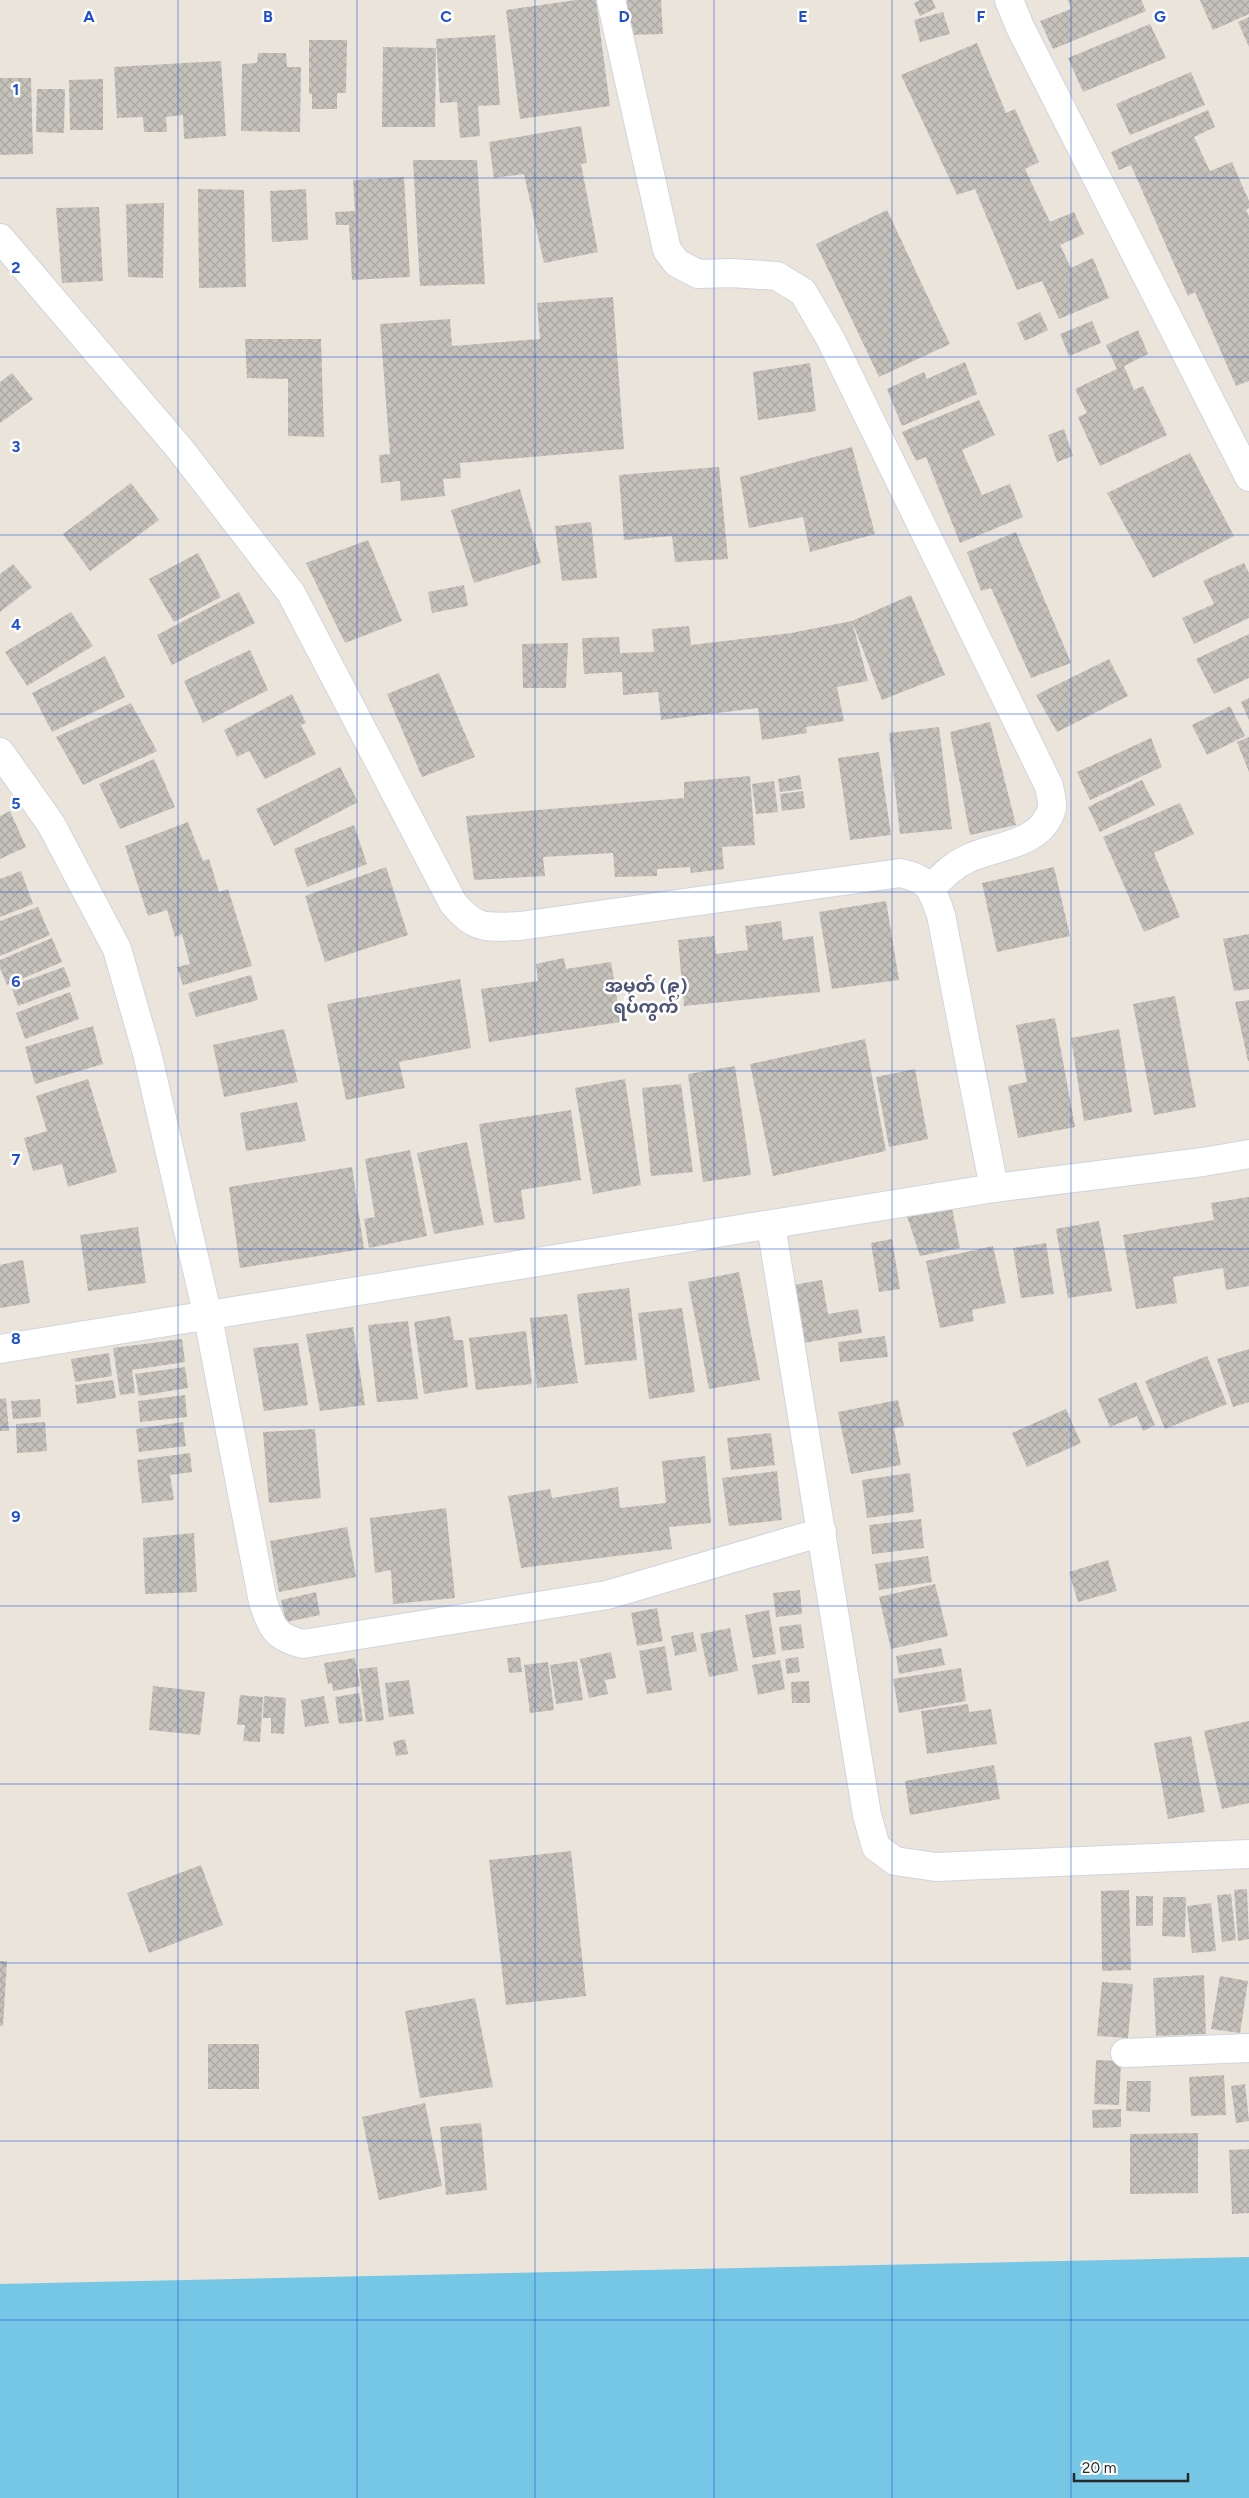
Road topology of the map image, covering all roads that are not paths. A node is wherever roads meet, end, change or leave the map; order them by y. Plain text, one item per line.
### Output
1 (611, 0) edge
2 (1009, 0) edge
3 (0, 238) edge
4 (1249, 477) edge
5 (0, 752) edge
6 (931, 888) junction
7 (1249, 1154) edge
8 (994, 1188) junction
9 (771, 1225) junction
10 (208, 1317) junction
11 (0, 1349) edge
12 (822, 1532) junction
13 (1249, 1854) edge
14 (1249, 2048) edge
15 (1124, 2053) dead end

1 - 6 street
2 - 4 street
3 - 6 street
5 - 10 street
6 - 8 street
7 - 8 street
8 - 9 street
9 - 10 street
9 - 12 street
10 - 11 street
10 - 12 street
12 - 13 street
14 - 15 street

